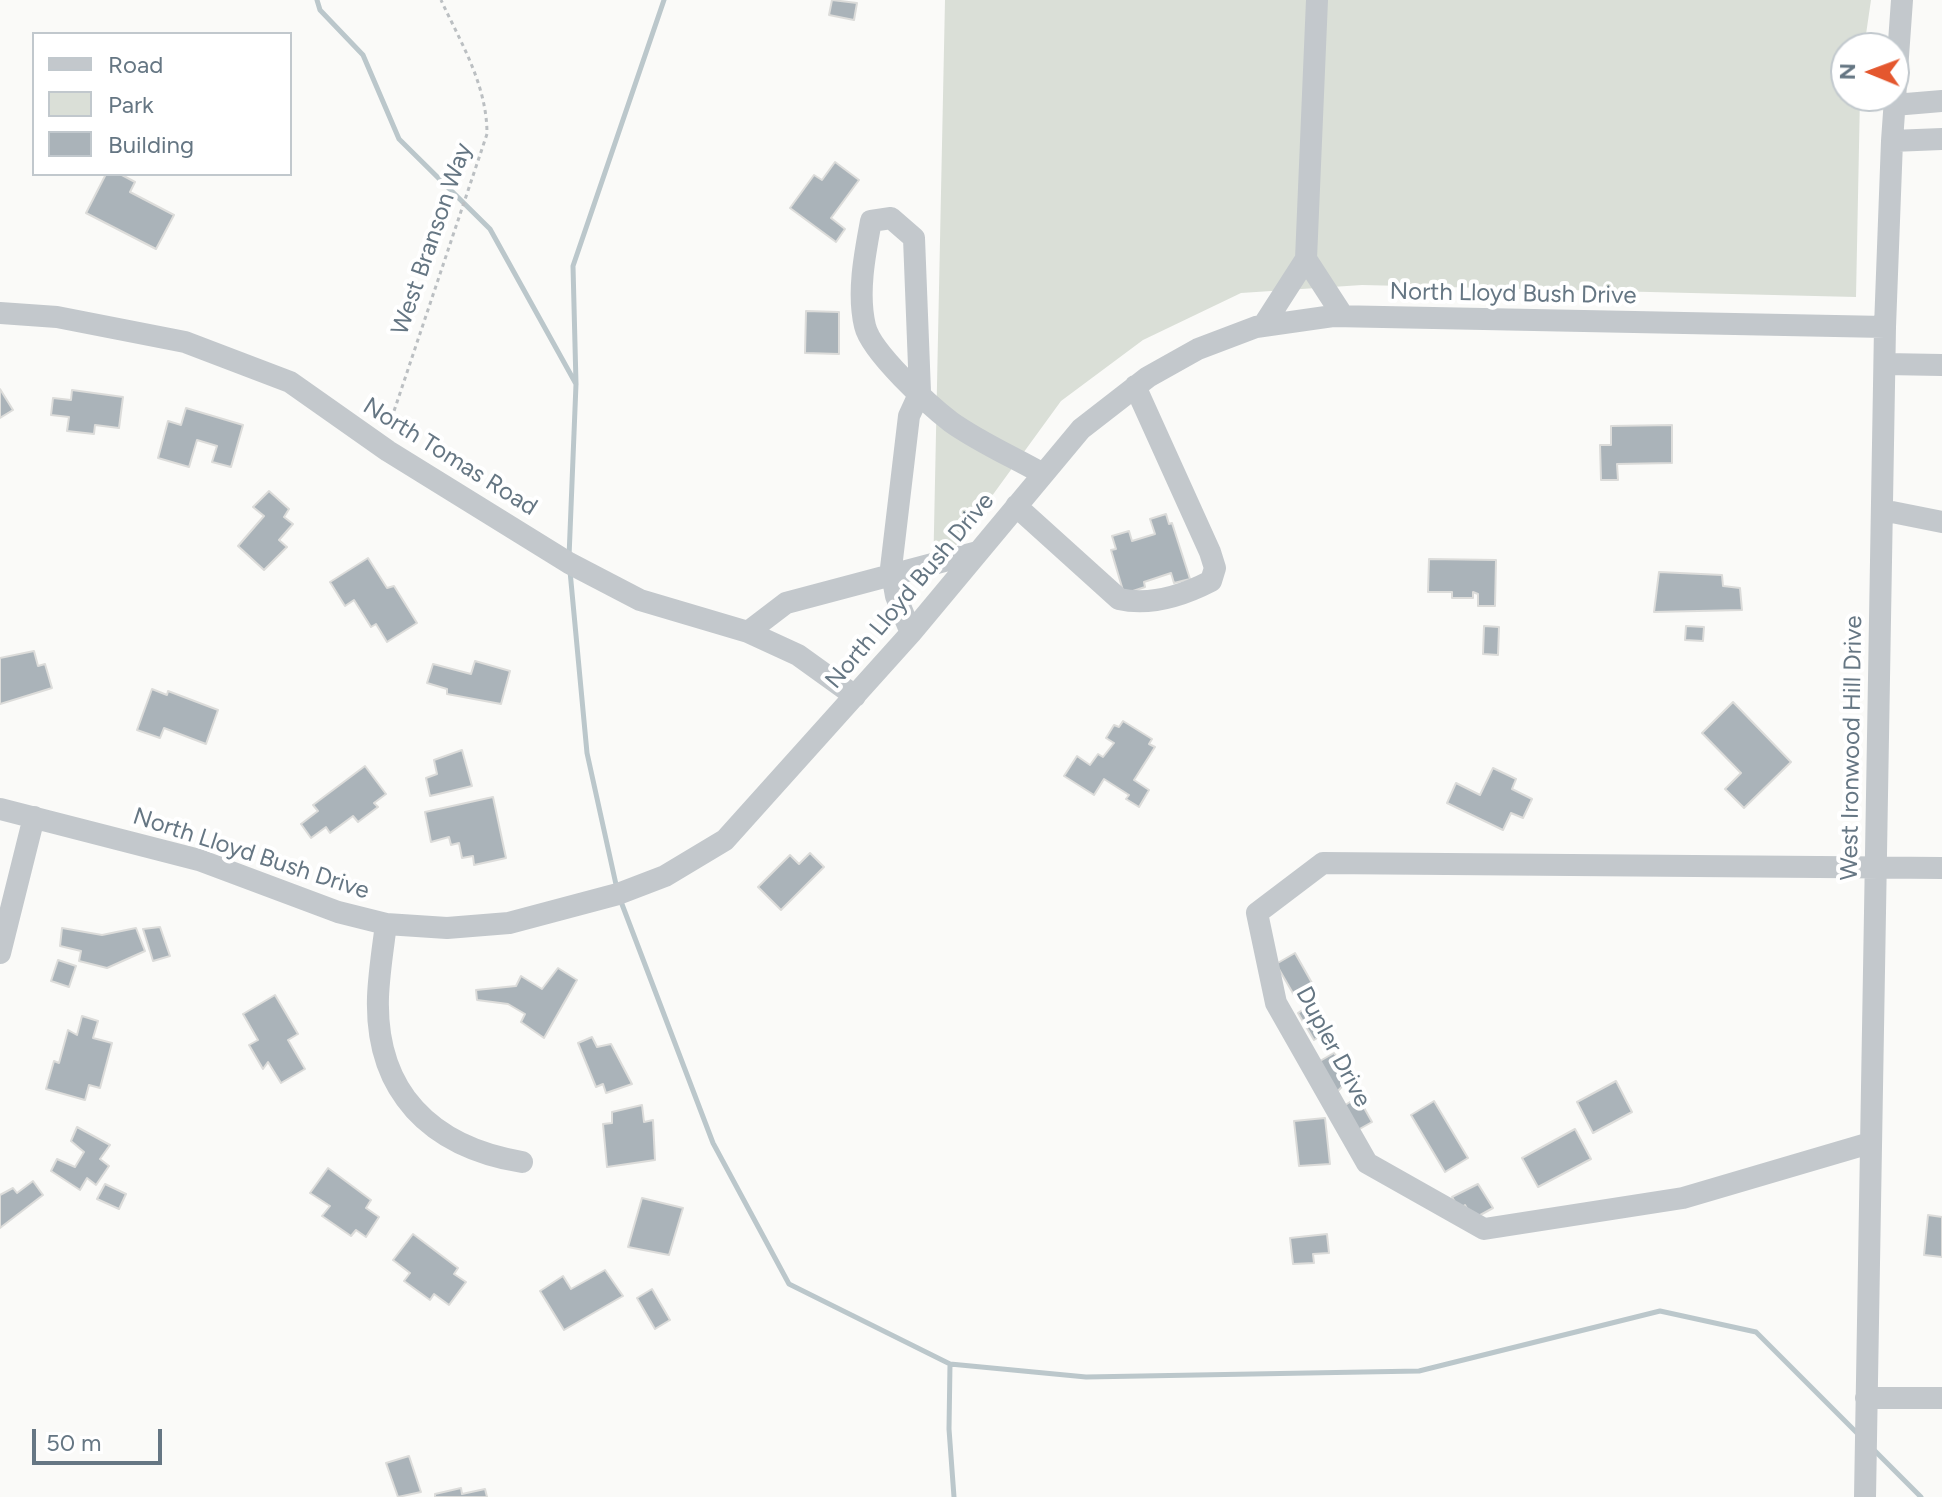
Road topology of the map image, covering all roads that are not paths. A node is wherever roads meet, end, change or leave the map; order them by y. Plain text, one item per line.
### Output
1 (1317, 0) edge
2 (1902, 0) edge
3 (1900, 32) edge
4 (1942, 101) edge
5 (1910, 104) edge
6 (1894, 112) edge
7 (1942, 139) edge
8 (1892, 141) junction
9 (1306, 259) junction
10 (0, 313) edge
11 (1343, 316) junction
12 (1263, 326) junction
13 (1885, 327) junction
14 (1885, 364) junction
15 (1942, 365) edge
16 (1135, 386) junction
17 (920, 392) junction
18 (1043, 474) junction
19 (1016, 506) junction
20 (1882, 510) junction
21 (1942, 522) edge
22 (978, 552) junction
23 (892, 574) junction
24 (748, 632) junction
25 (911, 633) junction
26 (855, 696) junction
27 (0, 809) edge
28 (34, 817) junction
29 (1876, 867) junction
30 (1942, 868) edge
31 (386, 924) junction
32 (0, 953) edge
33 (1870, 1143) junction
34 (522, 1162) dead end
35 (1866, 1398) junction
36 (1942, 1398) edge
37 (1865, 1497) edge

1 - 9 street
2 - 3 street, West Ironwood Hill Drive
4 - 5 street
6 - 8 street, West Ironwood Hill Drive
7 - 8 street
8 - 13 street, West Ironwood Hill Drive
9 - 11 street
9 - 12 street
10 - 24 street, North Tomas Road
11 - 12 street, North Lloyd Bush Drive
11 - 13 street, North Lloyd Bush Drive
12 - 16 street, North Lloyd Bush Drive
13 - 14 street, West Ironwood Hill Drive
14 - 15 street
14 - 20 street, West Ironwood Hill Drive
16 - 18 street, North Lloyd Bush Drive
16 - 19 street
17 - 17 street
17 - 18 street
17 - 23 street
18 - 19 street, North Lloyd Bush Drive
19 - 22 street, North Lloyd Bush Drive
20 - 21 street
20 - 29 street, West Ironwood Hill Drive
22 - 23 street
22 - 25 street, North Lloyd Bush Drive
23 - 24 street
23 - 25 street
24 - 26 street, North Tomas Road
25 - 26 street, North Lloyd Bush Drive
26 - 31 street, North Lloyd Bush Drive
27 - 28 street, North Lloyd Bush Drive
28 - 31 street, North Lloyd Bush Drive
28 - 32 street
29 - 30 street
29 - 33 street, West Ironwood Hill Drive
29 - 33 street, Dupler Drive
31 - 34 street
33 - 35 street, West Ironwood Hill Drive
35 - 36 street
35 - 37 street, West Ironwood Hill Drive

